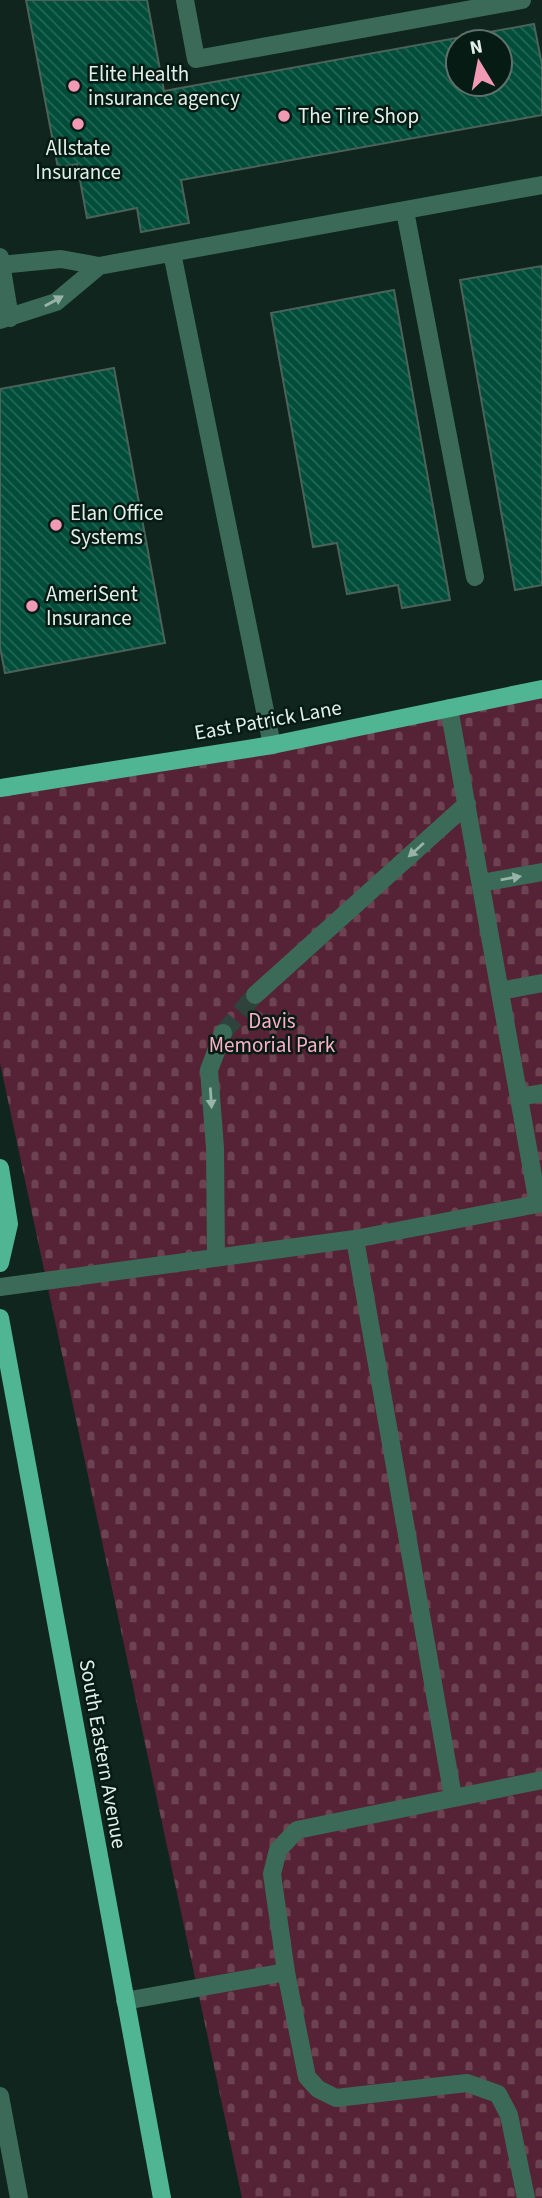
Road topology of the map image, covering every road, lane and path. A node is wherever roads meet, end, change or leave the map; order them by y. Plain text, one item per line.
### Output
1 (185, 0) edge
2 (522, 0) edge
3 (542, 185) edge
4 (405, 211) junction
5 (172, 253) junction
6 (1, 262) edge
7 (99, 266) junction
8 (5, 319) edge
9 (475, 576) dead end
10 (542, 689) edge
11 (449, 708) junction
12 (272, 745) junction
13 (0, 788) edge
14 (467, 804) junction
15 (542, 872) edge
16 (481, 883) junction
17 (542, 983) edge
18 (500, 991) junction
19 (255, 995) tunnel mouth
20 (223, 1033) tunnel mouth
21 (542, 1093) edge
22 (519, 1097) junction
23 (0, 1168) edge
24 (540, 1203) edge
25 (355, 1239) junction
26 (216, 1258) junction
27 (0, 1263) edge
28 (0, 1287) edge
29 (0, 1318) edge
30 (542, 1780) edge
31 (453, 1797) junction
32 (286, 1972) junction
33 (125, 2001) junction
34 (0, 2096) edge
35 (19, 2198) edge
36 (162, 2198) edge
37 (526, 2198) edge

1 - 2 lane
3 - 4 lane
4 - 5 lane
4 - 9 lane
5 - 7 lane
5 - 12 lane
6 - 7 lane
6 - 8 lane
8 -> 7 lane
10 - 11 main road, East Patrick Lane
11 - 12 main road, East Patrick Lane
11 - 14 lane
12 - 13 main road, East Patrick Lane
14 - 16 lane
14 -> 19 lane
16 -> 15 lane
16 - 18 lane
17 - 18 lane
18 - 22 lane
20 -> 26 lane
21 - 22 lane
22 - 24 lane
23 - 27 main road
24 - 25 lane
25 - 26 lane
25 - 31 lane
26 - 28 lane
29 - 33 main road, South Eastern Avenue
30 - 31 lane
31 - 32 lane
32 - 33 lane
32 - 37 lane
33 - 36 main road, South Eastern Avenue
34 - 35 lane

